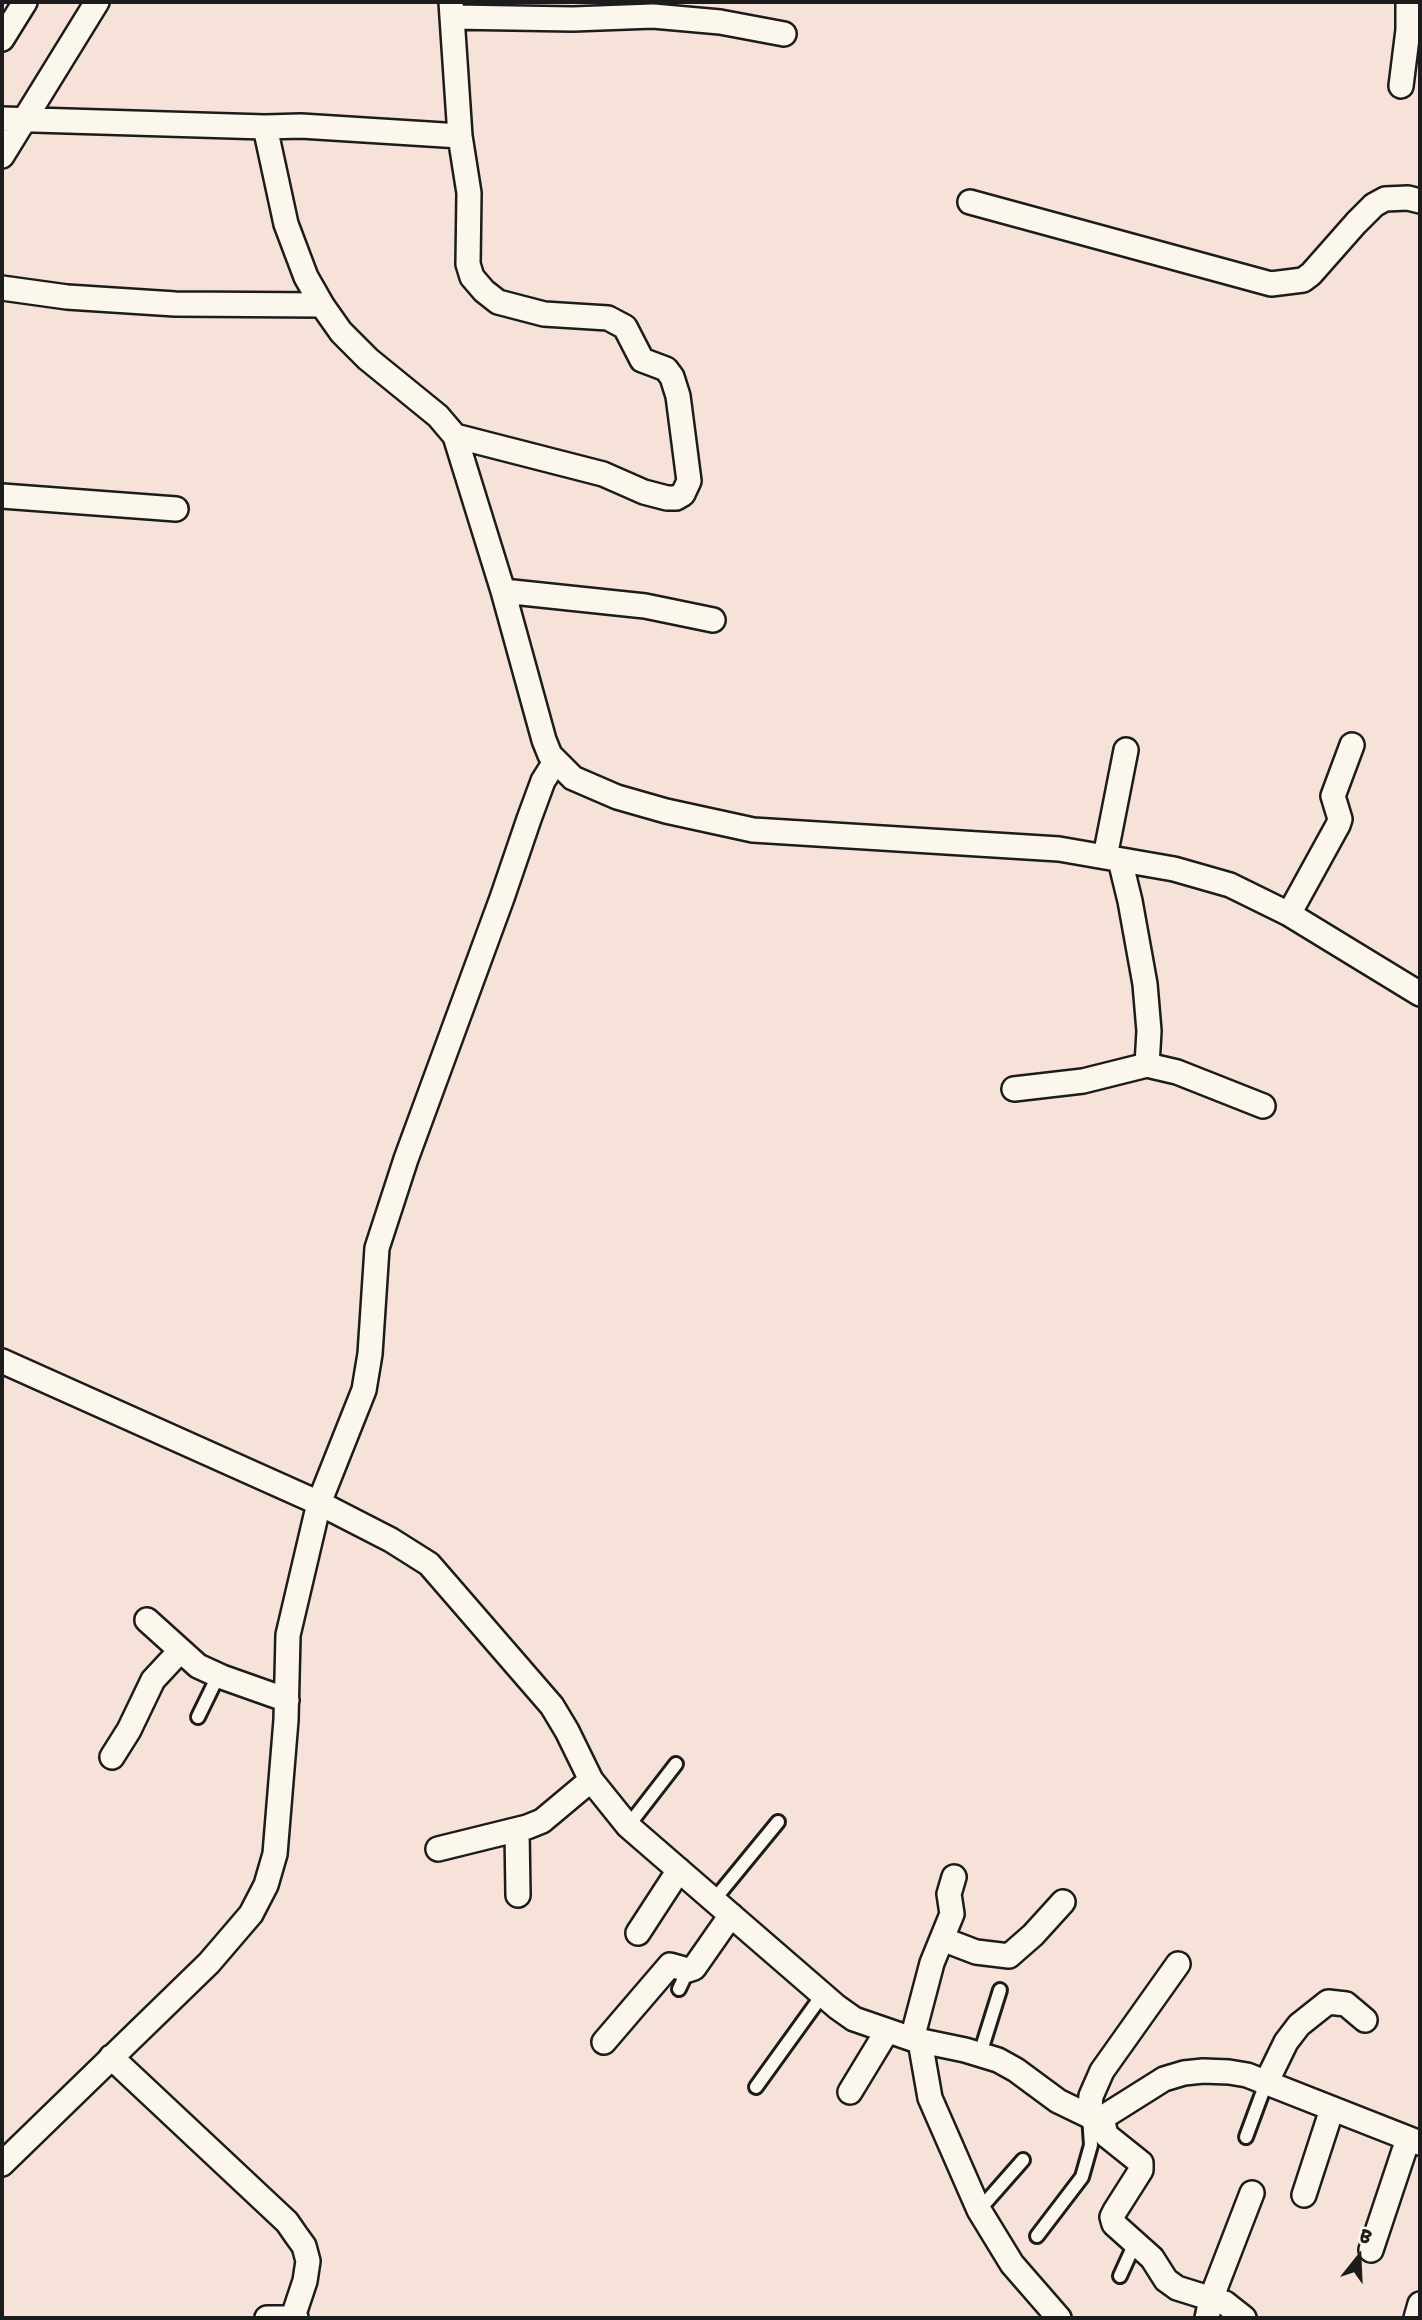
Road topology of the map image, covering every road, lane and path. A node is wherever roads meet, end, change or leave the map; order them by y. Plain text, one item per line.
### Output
1 (25, 2) edge
2 (97, 2) edge
3 (1408, 2) edge
4 (452, 10) edge
5 (784, 34) dead end
6 (2, 39) edge
7 (1401, 86) dead end
8 (12, 119) edge
9 (265, 127) junction
10 (460, 136) junction
11 (2, 156) edge
12 (1420, 201) edge
13 (970, 202) dead end
14 (2, 288) edge
15 (322, 305) junction
16 (455, 436) junction
17 (2, 496) edge
18 (176, 509) dead end
19 (503, 592) junction
20 (713, 620) dead end
21 (1352, 745) dead end
22 (1126, 750) dead end
23 (555, 762) junction
24 (1112, 858) junction
25 (1289, 914) junction
26 (1420, 994) edge
27 (1147, 1065) junction
28 (1014, 1089) dead end
29 (1263, 1106) dead end
30 (2, 1361) edge
31 (319, 1503) junction
32 (146, 1620) dead end
33 (180, 1651) junction
34 (218, 1676) junction
35 (287, 1700) junction
36 (198, 1717) dead end
37 (112, 1757) dead end
38 (676, 1764) dead end
39 (591, 1780) junction
40 (778, 1822) dead end
41 (628, 1826) junction
42 (517, 1830) junction
43 (438, 1849) dead end
44 (679, 1870) junction
45 (954, 1877) dead end
46 (518, 1895) dead end
47 (1063, 1902) dead end
48 (723, 1908) junction
49 (638, 1933) dead end
50 (942, 1939) junction
51 (1178, 1964) dead end
52 (1000, 1990) dead end
53 (823, 1993) junction
54 (1366, 2020) dead end
55 (887, 2031) junction
56 (916, 2040) junction
57 (604, 2042) dead end
58 (980, 2054) junction
59 (111, 2057) junction
60 (1266, 2082) junction
61 (757, 2087) dead end
62 (850, 2092) dead end
63 (1332, 2109) junction
64 (1096, 2117) junction
65 (1246, 2137) dead end
66 (1414, 2141) edge
67 (1023, 2160) dead end
68 (2, 2164) edge
69 (1252, 2193) dead end
70 (1304, 2195) dead end
71 (979, 2210) junction
72 (1037, 2236) dead end
73 (1135, 2243) junction
74 (1371, 2250) dead end
75 (1119, 2276) dead end
76 (1420, 2304) edge
77 (1209, 2309) edge
78 (267, 2318) edge
79 (294, 2318) edge
80 (1059, 2318) edge
81 (1244, 2318) edge
82 (1416, 2318) edge

1 - 6 street
2 - 8 street
3 - 7 street
4 - 5 street
4 - 10 street
8 - 9 street
8 - 11 street
9 - 10 street
9 - 15 street
10 - 16 street
12 - 13 street
14 - 15 street
15 - 16 street
16 - 19 street
17 - 18 street
19 - 20 street
19 - 23 street
21 - 25 street
22 - 24 street
23 - 24 street
23 - 31 street
24 - 25 street
24 - 27 street
25 - 26 street
27 - 28 street
27 - 29 street
30 - 31 street
31 - 35 street
31 - 39 street
32 - 33 street
33 - 34 street
33 - 37 street
34 - 35 street
34 - 36 lane
35 - 59 street
38 - 41 lane
39 - 41 street
39 - 42 street
40 - 48 lane
41 - 44 street
42 - 43 street
42 - 46 street
44 - 48 street
44 - 49 street
45 - 50 street
47 - 50 street
48 - 53 street
48 - 57 street
50 - 56 street
51 - 64 street
52 - 58 lane
53 - 55 street
53 - 61 lane
54 - 60 street
55 - 56 street
55 - 62 street
56 - 58 street
56 - 71 street
58 - 64 street
59 - 68 street
59 - 79 street
60 - 63 street
60 - 64 street
60 - 65 lane
63 - 66 street
63 - 70 street
64 - 72 lane
64 - 73 street
66 - 74 street
67 - 71 lane
69 - 77 street
71 - 80 street
73 - 75 lane
73 - 77 street
76 - 82 street
77 - 81 street
78 - 79 street

